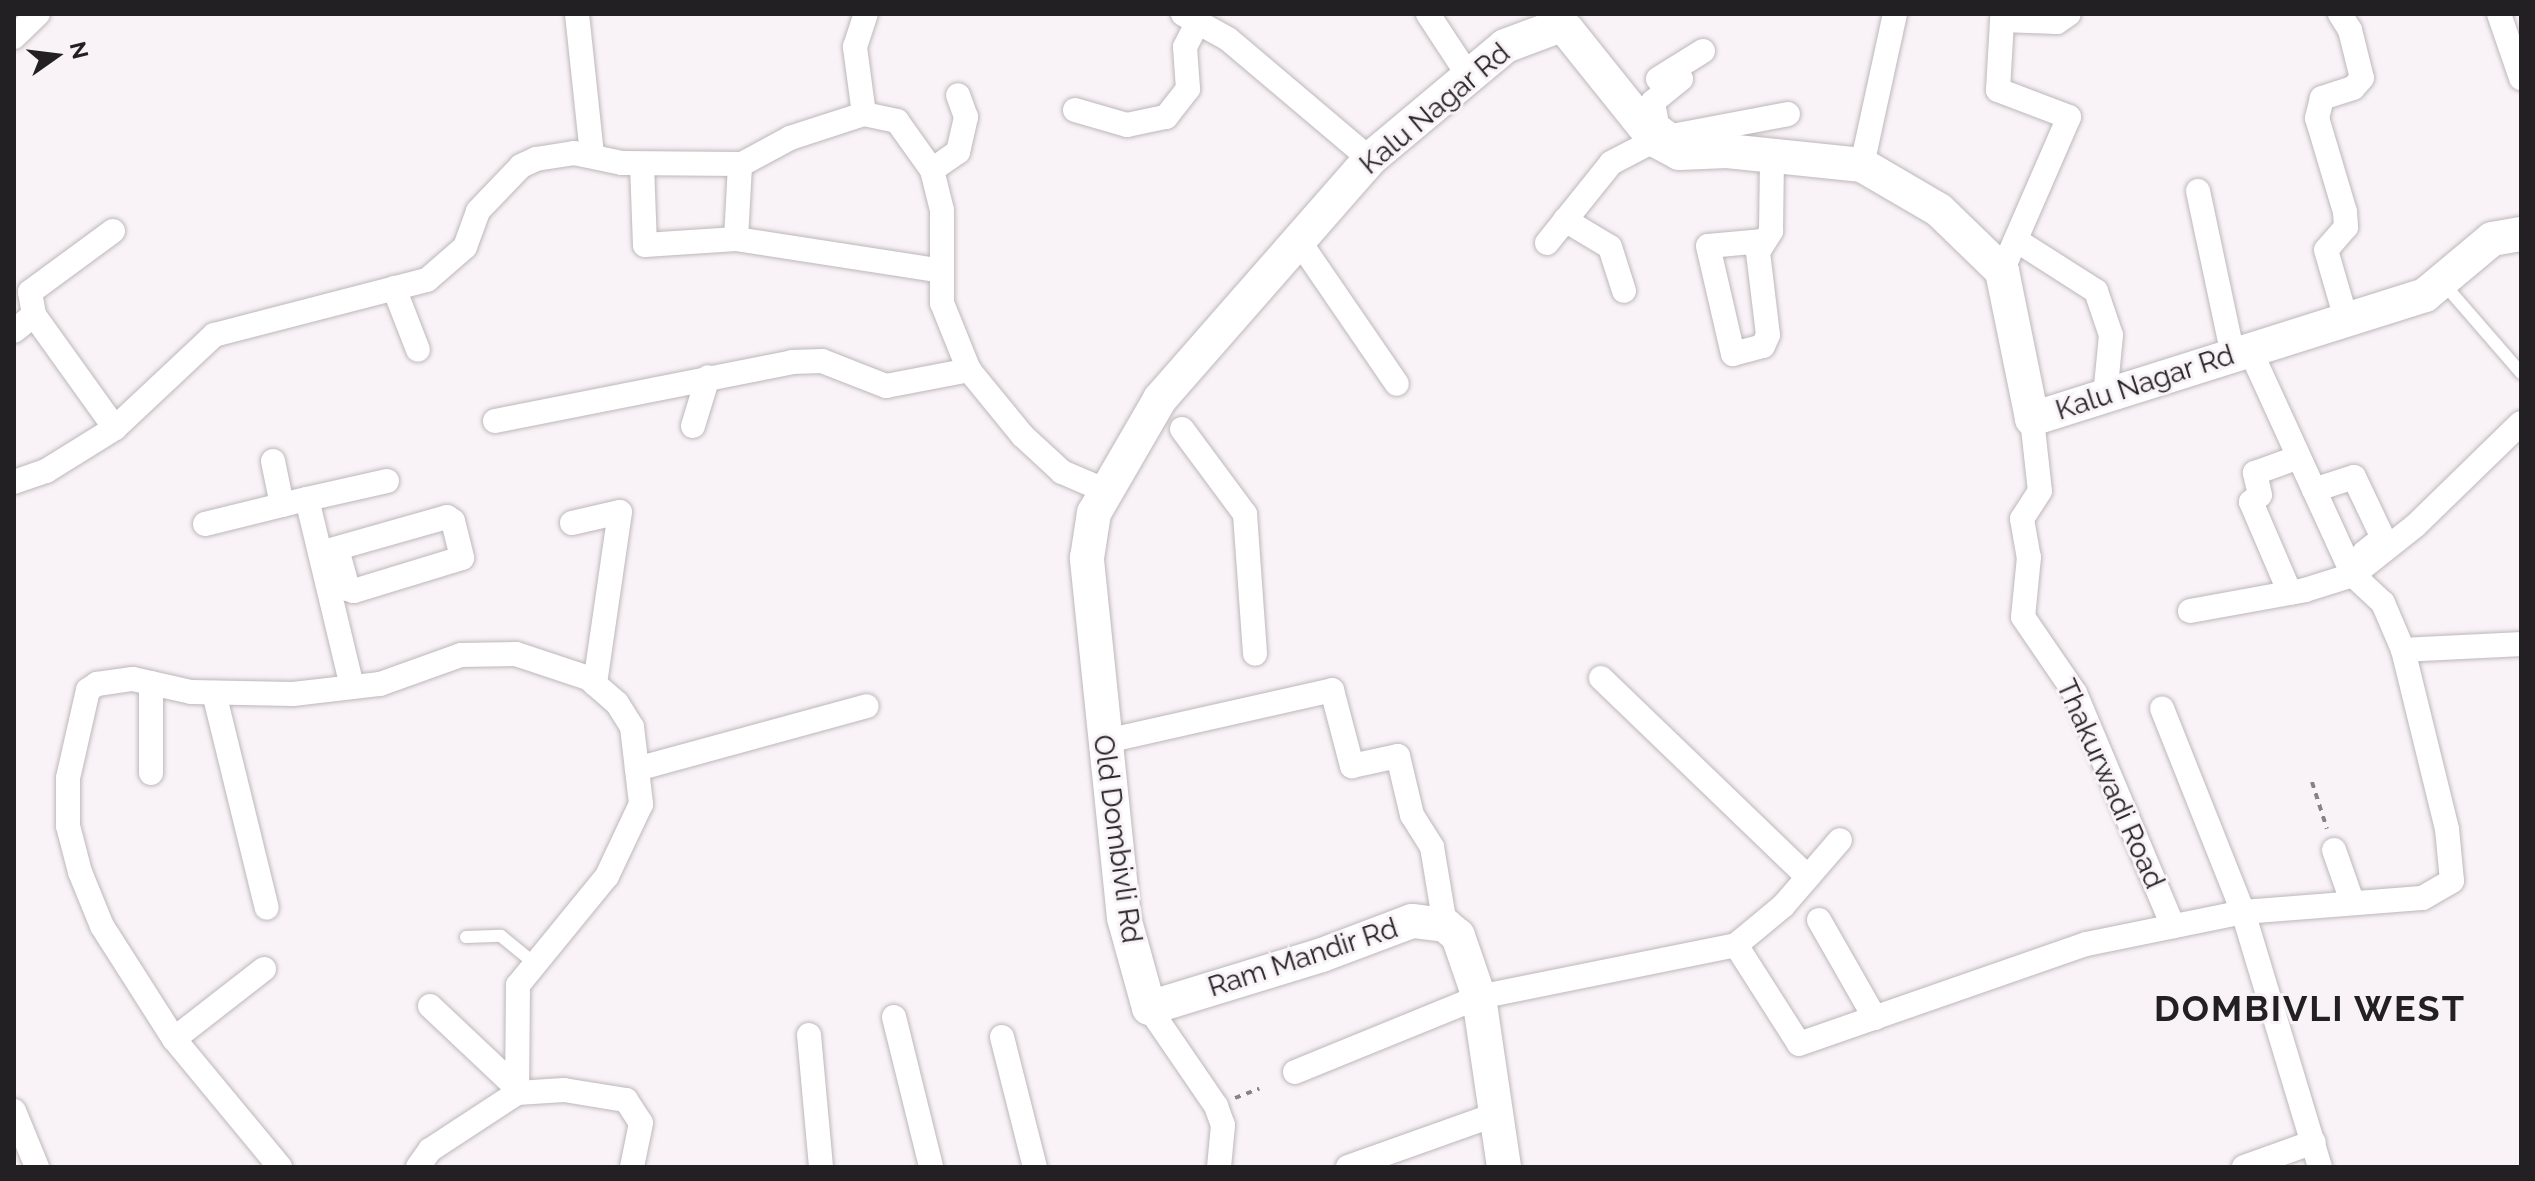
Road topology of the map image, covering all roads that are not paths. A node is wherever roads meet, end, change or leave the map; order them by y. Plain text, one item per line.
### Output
1 (38, 14) edge
2 (577, 14) edge
3 (866, 14) edge
4 (1428, 14) edge
5 (1895, 14) edge
6 (2069, 14) edge
7 (2340, 14) edge
8 (2499, 14) edge
9 (1190, 18) edge
10 (14, 37) edge
11 (1703, 51) dead end
12 (1468, 75) junction
13 (2521, 78) edge
14 (1681, 79) dead end
15 (958, 95) dead end
16 (1075, 110) dead end
17 (1630, 110) junction
18 (864, 114) junction
19 (1788, 114) dead end
20 (1726, 132) junction
21 (1655, 140) junction
22 (592, 155) junction
23 (1772, 156) junction
24 (1370, 159) junction
25 (642, 164) junction
26 (740, 164) junction
27 (1862, 165) junction
28 (932, 170) junction
29 (2198, 191) dead end
30 (1565, 220) junction
31 (113, 231) dead end
32 (2521, 234) edge
33 (736, 239) junction
34 (2016, 240) junction
35 (1299, 241) junction
36 (1763, 241) junction
37 (1547, 243) dead end
38 (942, 271) junction
39 (2002, 271) junction
40 (2444, 284) junction
41 (394, 288) junction
42 (1624, 291) dead end
43 (34, 315) junction
44 (2346, 319) junction
45 (14, 331) edge
46 (418, 350) dead end
47 (2241, 353) junction
48 (969, 370) junction
49 (2521, 373) edge
50 (708, 377) junction
51 (1397, 384) dead end
52 (2105, 396) junction
53 (1155, 404) junction
54 (2032, 419) junction
55 (495, 421) dead end
56 (2521, 423) edge
57 (693, 426) dead end
58 (115, 428) junction
59 (2291, 460) dead end
60 (273, 461) dead end
61 (387, 481) dead end
62 (14, 482) edge
63 (1104, 490) junction
64 (2314, 490) junction
65 (307, 499) junction
66 (282, 505) junction
67 (572, 523) dead end
68 (205, 524) dead end
69 (329, 551) junction
70 (2366, 558) junction
71 (2290, 593) junction
72 (2190, 611) dead end
73 (2521, 644) edge
74 (2403, 650) junction
75 (1255, 654) dead end
76 (1601, 678) dead end
77 (151, 683) junction
78 (595, 684) junction
79 (352, 687) junction
80 (214, 693) junction
81 (867, 706) dead end
82 (2162, 708) dead end
83 (1102, 742) junction
84 (637, 769) junction
85 (151, 773) dead end
86 (1840, 840) dead end
87 (2334, 850) road end
88 (1808, 877) junction
89 (2352, 901) junction
90 (267, 908) dead end
91 (2243, 912) junction
92 (1819, 920) dead end
93 (1445, 925) junction
94 (2173, 926) junction
95 (466, 937) dead end
96 (1736, 945) junction
97 (534, 963) junction
98 (264, 969) dead end
99 (1479, 997) junction
100 (430, 1006) dead end
101 (1149, 1008) junction
102 (894, 1017) dead end
103 (1875, 1018) junction
104 (809, 1035) dead end
105 (1002, 1037) dead end
106 (174, 1039) junction
107 (1295, 1072) dead end
108 (516, 1090) junction
109 (14, 1111) edge
110 (1497, 1114) junction
111 (2314, 1142) junction
112 (37, 1167) edge
113 (280, 1167) edge
114 (418, 1167) edge
115 (632, 1167) edge
116 (821, 1167) edge
117 (931, 1167) edge
118 (1035, 1167) edge
119 (1219, 1167) edge
120 (1348, 1167) edge
121 (1504, 1167) edge
122 (2244, 1167) edge
123 (2320, 1167) edge

1 - 10 street
2 - 22 street
3 - 18 street
4 - 12 street
5 - 27 street
6 - 34 street
7 - 44 street
8 - 13 street
9 - 16 street
9 - 24 street
11 - 17 street
12 - 17 street, Kalu Nagar Rd
12 - 24 street, Kalu Nagar Rd
14 - 20 street
15 - 28 street
17 - 21 street, Kalu Nagar Rd
18 - 26 street
18 - 28 street
19 - 20 street
20 - 21 street
20 - 23 street
21 - 30 street
22 - 25 street
22 - 41 street
23 - 27 street
23 - 36 street
24 - 35 street, Kalu Nagar Rd
25 - 26 street
25 - 33 street
26 - 33 street
27 - 39 street
28 - 38 street
29 - 47 street
30 - 37 street
30 - 42 street
31 - 43 street
32 - 40 street, Kalu Nagar Rd
33 - 38 street
34 - 39 street
34 - 52 street
35 - 51 street
35 - 53 street, Kalu Nagar Rd
36 - 36 street
38 - 48 street
39 - 54 street, Kalu Nagar Rd
40 - 44 street, Kalu Nagar Rd
40 - 49 lane
41 - 46 street
41 - 58 street
43 - 45 street
43 - 58 street
44 - 47 street, Kalu Nagar Rd
47 - 52 street, Kalu Nagar Rd
47 - 64 street
48 - 50 street
48 - 63 street
50 - 55 street
50 - 57 street
52 - 54 street, Kalu Nagar Rd
53 - 63 street, Kalu Nagar Rd
53 - 75 street
54 - 94 street, Thakurwadi Road
56 - 70 street
58 - 62 street
59 - 71 street
60 - 66 street
61 - 65 street
63 - 83 street, Old Dombivli Rd
64 - 70 street
64 - 70 street
65 - 66 street
65 - 69 street
66 - 68 street
67 - 78 street
69 - 69 street
69 - 79 street
70 - 71 street
70 - 74 street
71 - 72 street
73 - 74 street
74 - 89 street
76 - 88 street
77 - 80 street
77 - 85 street
77 - 106 street
78 - 79 street
78 - 84 street
79 - 80 street
80 - 90 street
81 - 84 street
82 - 91 street
83 - 93 street
83 - 101 street, Old Dombivli Rd
84 - 97 street
86 - 88 street
87 - 89 street
88 - 96 street
89 - 91 street
91 - 94 street
91 - 111 street
92 - 103 street
93 - 99 street
93 - 101 street, Ram Mandir Rd
94 - 103 street
95 - 97 lane
96 - 99 street
96 - 103 street
97 - 108 street
98 - 106 street
99 - 107 street
99 - 110 street
100 - 108 street
101 - 119 street, Old Dombivli Rd
102 - 117 street
104 - 116 street
105 - 118 street
106 - 113 street
108 - 114 street
108 - 115 street
109 - 112 street
110 - 120 street
110 - 121 street
111 - 122 street
111 - 123 street

